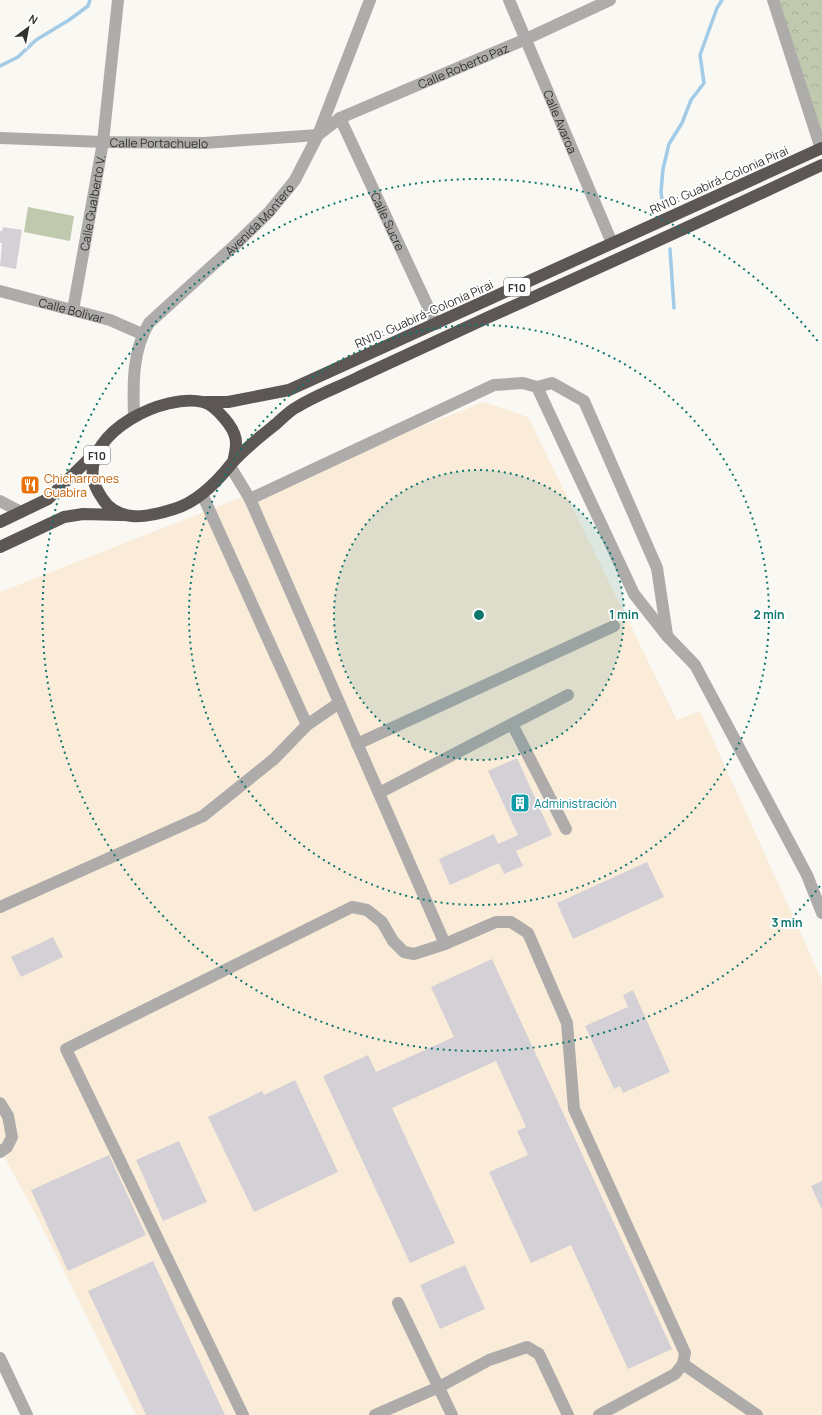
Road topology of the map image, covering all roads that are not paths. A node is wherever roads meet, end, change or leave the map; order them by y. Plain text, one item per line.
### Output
1 (118, 0) edge
2 (370, 0) edge
3 (509, 0) edge
4 (610, 0) edge
5 (773, 0) edge
6 (526, 39) junction
7 (340, 118) junction
8 (318, 135) junction
9 (0, 138) edge
10 (102, 142) junction
11 (822, 148) edge
12 (822, 165) edge
13 (612, 243) junction
14 (0, 291) edge
15 (73, 310) junction
16 (436, 324) junction
17 (142, 334) junction
18 (537, 387) junction
19 (205, 402) junction
20 (134, 417) junction
21 (100, 448) junction
22 (232, 464) junction
23 (202, 494) junction
24 (250, 499) junction
25 (0, 502) edge
26 (21, 512) junction
27 (121, 515) junction
28 (0, 522) edge
29 (0, 547) edge
30 (614, 626) dead end
31 (667, 636) junction
32 (568, 695) dead end
33 (339, 703) junction
34 (512, 724) junction
35 (307, 725) junction
36 (357, 744) junction
37 (379, 793) junction
38 (566, 829) dead end
39 (0, 907) edge
40 (822, 912) edge
41 (446, 944) junction
42 (0, 1102) edge
43 (0, 1152) edge
44 (398, 1303) dead end
45 (0, 1358) edge
46 (683, 1364) junction
47 (439, 1387) junction
48 (27, 1415) edge
49 (243, 1415) edge
50 (374, 1415) edge
51 (452, 1415) edge
52 (568, 1415) edge
53 (599, 1415) edge
54 (756, 1415) edge

1 - 10 street, Calle Gualberto V.
2 - 8 street, Avenida Montero
3 - 6 street, Calle Avaroa
4 - 6 street, Calle Roberto Paz
5 - 11 street
6 - 7 street, Calle Roberto Paz
6 - 13 street, Calle Avaroa
7 - 8 street, Calle Roberto Paz
7 - 16 street, Calle Sucre
8 - 10 street, Calle Portachuelo
8 - 17 street, Avenida Montero
9 - 10 street, Calle Portachuelo
10 - 15 street, Calle Gualberto V.
11 - 13 highway, RN10: Guabirá-Colonia Pirai / F10
12 - 22 highway, F10
13 - 16 highway, RN10: Guabirá-Colonia Pirai / F10
14 - 15 street, Calle Bolivar
15 - 17 street, Calle Bolivar
16 - 19 highway, RN10: Guabirá-Colonia Pirai / F10
17 - 20 street, Avenida Montero
18 - 24 street
18 - 31 street
18 - 31 street
19 - 20 highway, F10
19 - 22 highway
20 - 21 highway, F10
21 - 26 highway, F10
21 - 27 highway, F10
22 - 23 highway, F10
22 - 24 street
23 - 27 highway, F10
23 - 35 street
24 - 33 street
25 - 26 street
26 - 28 highway, F10
27 - 29 highway, F10
30 - 36 street
31 - 40 street
32 - 34 street
33 - 35 street
33 - 36 street
34 - 37 street
34 - 38 street
35 - 39 street
36 - 37 street
37 - 41 street
41 - 46 street
41 - 49 street
42 - 43 street
44 - 47 street
45 - 48 street
46 - 53 street
46 - 54 street
47 - 50 street
47 - 51 street
47 - 52 street

